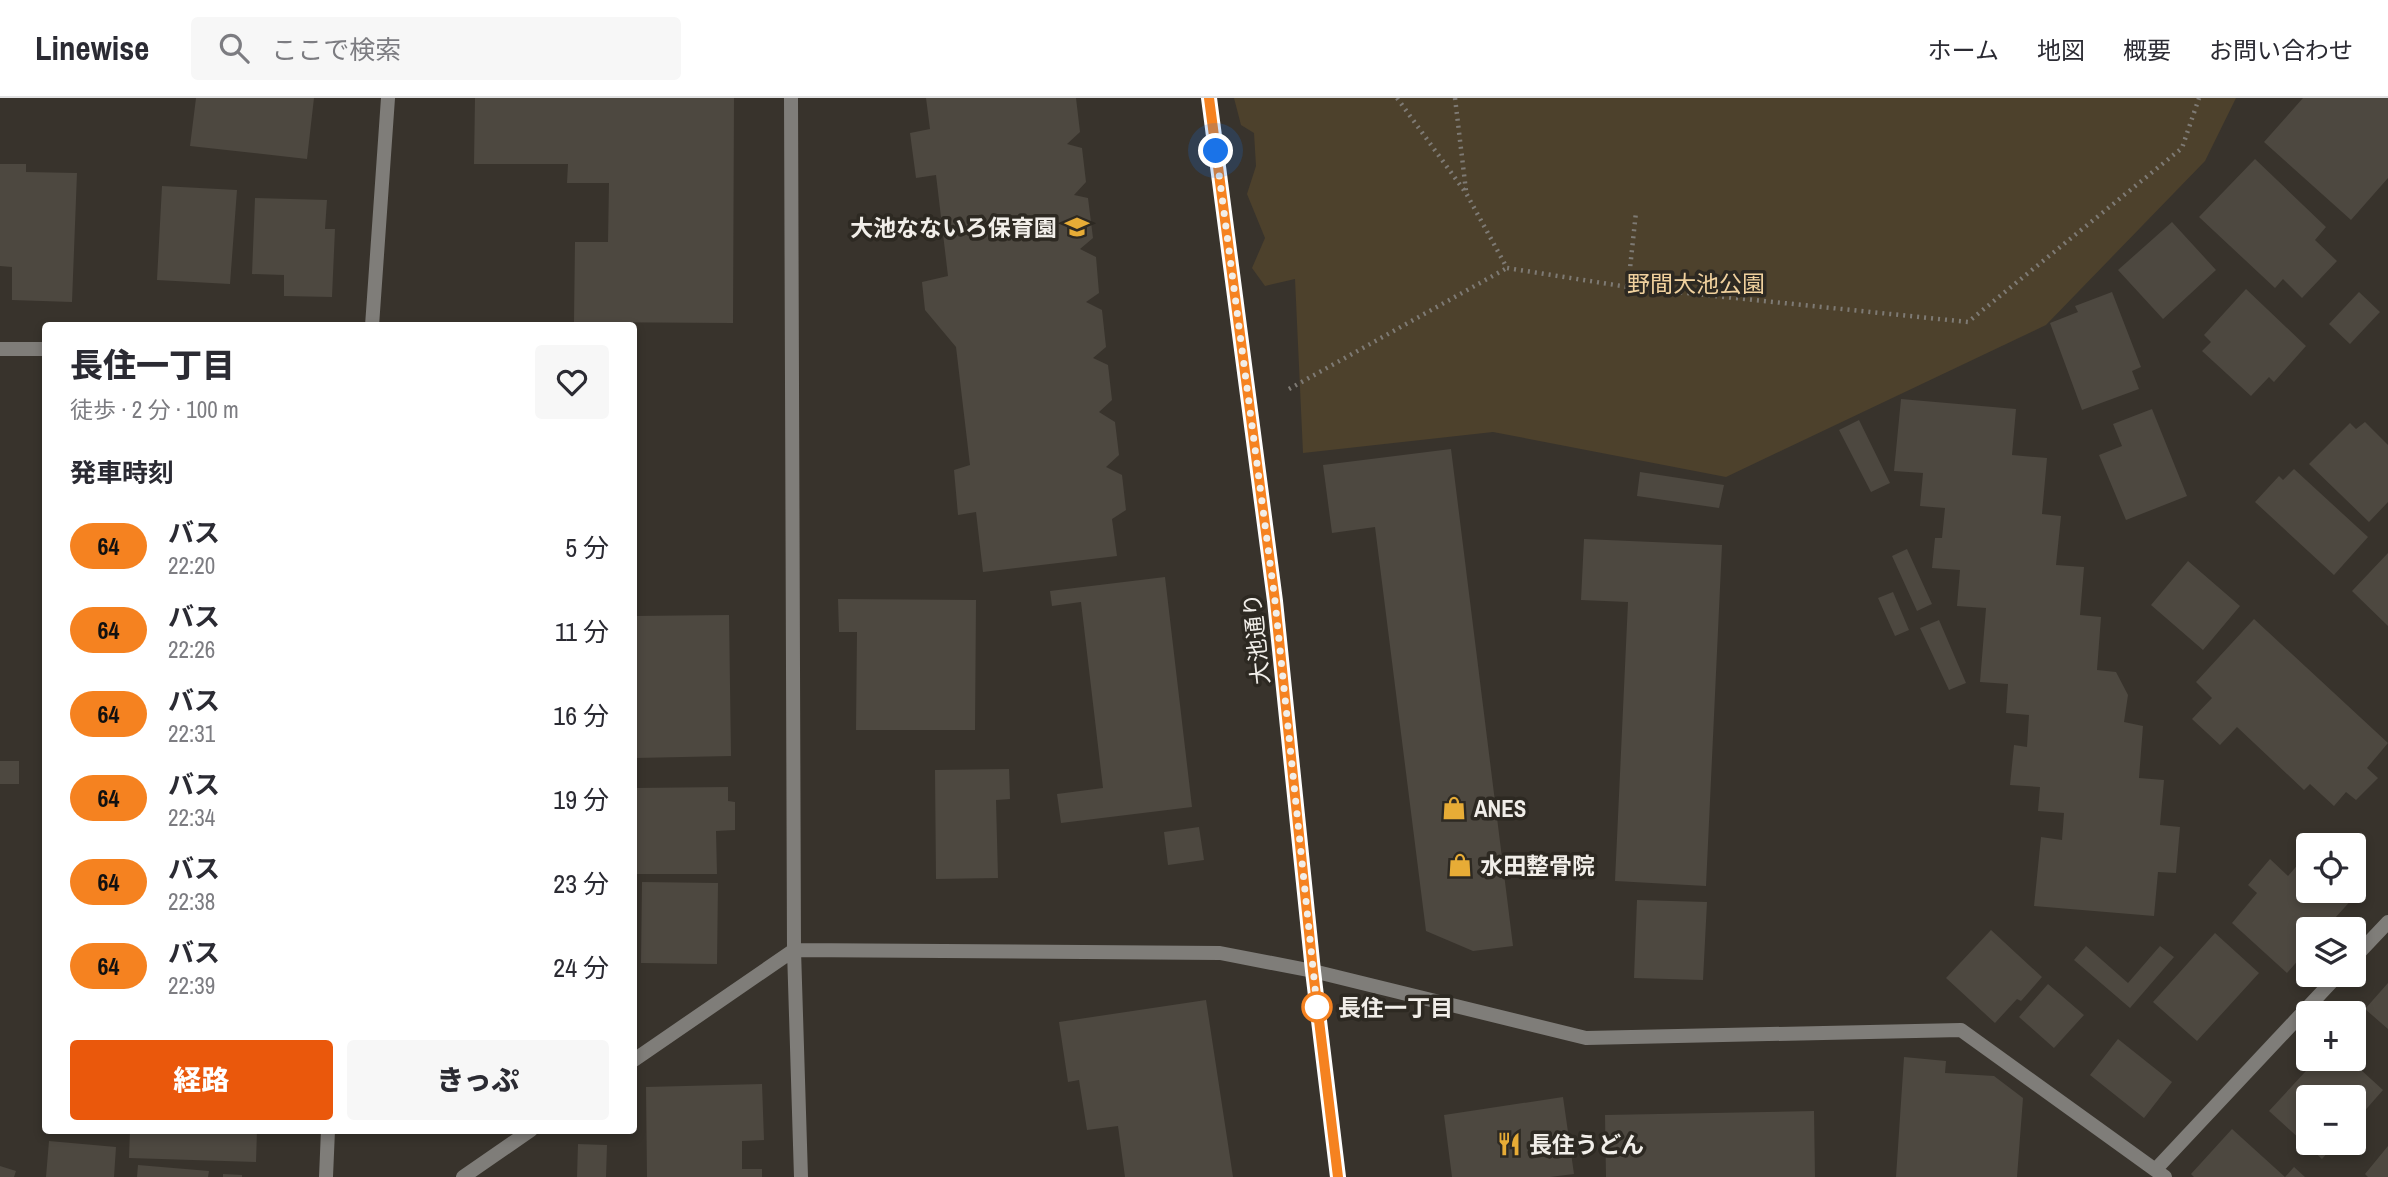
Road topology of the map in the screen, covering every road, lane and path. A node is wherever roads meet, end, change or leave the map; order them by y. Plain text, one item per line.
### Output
1 (388, 98) edge
2 (791, 98) edge
3 (1209, 98) edge
4 (1397, 98) edge
5 (1455, 98) edge
6 (2199, 98) edge
7 (1466, 193) junction
8 (1636, 212) dead end
9 (1507, 268) junction
10 (1628, 287) junction
11 (372, 322) edge
12 (0, 349) edge
13 (42, 349) edge
14 (1289, 389) dead end
15 (2388, 922) edge
16 (2366, 945) edge
17 (794, 950) junction
18 (1313, 971) junction
19 (2327, 987) edge
20 (637, 1058) edge
21 (328, 1134) edge
22 (525, 1134) edge
23 (2161, 1173) edge
24 (326, 1177) edge
25 (463, 1177) edge
26 (801, 1177) edge
27 (1338, 1177) edge

1 - 11 street
2 - 17 street
3 - 18 street, 大池通り
4 - 7 path
5 - 7 path
6 - 10 path
7 - 9 path
8 - 10 path
9 - 10 path
9 - 14 path
12 - 13 street
15 - 16 street
17 - 18 street
17 - 20 street
17 - 26 street
18 - 23 street
18 - 27 street, 大池通り
19 - 23 street
21 - 24 street
22 - 25 street

